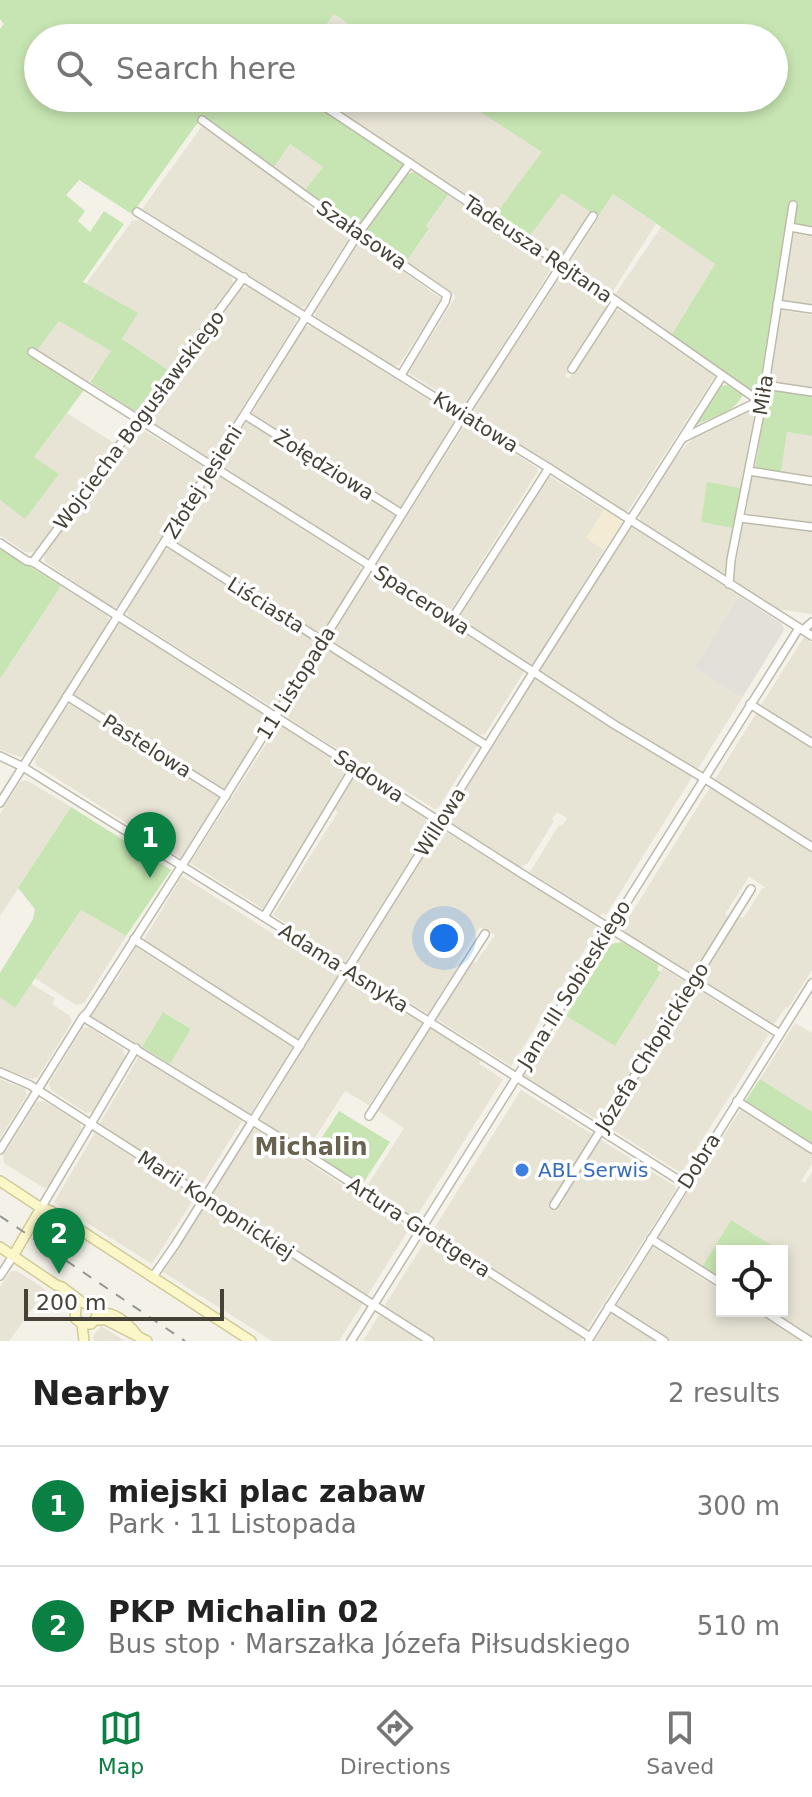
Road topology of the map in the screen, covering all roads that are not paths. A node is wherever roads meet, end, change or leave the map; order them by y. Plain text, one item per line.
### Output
1 (333, 112) edge
2 (202, 120) dead end
3 (410, 163) junction
4 (793, 205) dead end
5 (137, 212) dead end
6 (593, 216) dead end
7 (790, 227) junction
8 (812, 231) edge
9 (358, 234) junction
10 (562, 264) junction
11 (244, 277) junction
12 (616, 301) junction
13 (777, 304) junction
14 (812, 309) edge
15 (306, 317) junction
16 (32, 352) dead end
17 (572, 369) dead end
18 (401, 375) junction
19 (722, 376) junction
20 (765, 385) junction
21 (812, 392) edge
22 (761, 402) junction
23 (245, 415) junction
24 (464, 415) junction
25 (139, 421) junction
26 (681, 439) junction
27 (213, 466) junction
28 (549, 468) junction
29 (749, 471) junction
30 (812, 481) edge
31 (402, 514) junction
32 (740, 518) junction
33 (629, 520) junction
34 (812, 527) edge
35 (166, 541) junction
36 (0, 543) edge
37 (33, 562) junction
38 (369, 565) junction
39 (729, 584) junction
40 (118, 616) junction
41 (452, 619) junction
42 (812, 622) edge
43 (801, 629) junction
44 (812, 636) edge
45 (323, 641) junction
46 (534, 671) junction
47 (67, 696) junction
48 (750, 704) junction
49 (276, 716) junction
50 (812, 743) edge
51 (487, 746) junction
52 (0, 756) edge
53 (355, 766) junction
54 (23, 767) junction
55 (703, 778) junction
56 (226, 796) junction
57 (0, 803) edge
58 (440, 822) junction
59 (812, 847) edge
60 (182, 866) junction
61 (751, 889) dead end
62 (264, 917) junction
63 (609, 928) junction
64 (485, 934) dead end
65 (134, 939) junction
66 (348, 970) junction
67 (693, 981) junction
68 (812, 983) edge
69 (83, 1017) junction
70 (429, 1022) junction
71 (780, 1034) junction
72 (300, 1046) junction
73 (136, 1048) junction
74 (0, 1072) edge
75 (516, 1077) junction
76 (38, 1091) junction
77 (737, 1101) junction
78 (369, 1116) dead end
79 (253, 1122) junction
80 (91, 1125) junction
81 (600, 1132) junction
82 (812, 1149) edge
83 (0, 1150) edge
84 (0, 1181) edge
85 (685, 1184) junction
86 (205, 1198) junction
87 (554, 1205) dead end
88 (41, 1208) junction
89 (421, 1228) junction
90 (651, 1239) junction
91 (0, 1247) edge
92 (13, 1256) junction
93 (0, 1276) edge
94 (152, 1278) junction
95 (716, 1280) edge
96 (373, 1305) junction
97 (79, 1306) junction
98 (609, 1306) junction
99 (773, 1317) edge
100 (91, 1320) junction
101 (589, 1339) edge
102 (86, 1341) edge
103 (147, 1341) edge
104 (251, 1341) edge
105 (351, 1341) edge
106 (430, 1341) edge
107 (664, 1341) edge
108 (810, 1341) edge

1 - 3 street, Tadeusza Rejtana
2 - 9 street, Szałasowa
3 - 9 street, Złotej Jesieni
3 - 10 street, Tadeusza Rejtana
4 - 7 street, Miła
5 - 11 street, Kwiatowa
6 - 10 street, 11 Listopada
7 - 8 street
7 - 13 street, Miła
9 - 15 street, Złotej Jesieni
9 - 18 street, Szałasowa
10 - 12 street, Tadeusza Rejtana
10 - 24 street, 11 Listopada
11 - 15 street, Kwiatowa
11 - 25 street, Wojciecha Bogusławskiego
12 - 17 street
12 - 19 street, Tadeusza Rejtana
13 - 14 street
13 - 20 street, Miła
15 - 18 street, Kwiatowa
15 - 23 street, Złotej Jesieni
16 - 25 street, Spacerowa
18 - 24 street, Kwiatowa
19 - 22 street, Tadeusza Rejtana
19 - 26 street, Willowa
20 - 21 street
20 - 22 street, Miła
22 - 26 street
22 - 29 street, Miła
23 - 27 street, Złotej Jesieni
23 - 31 street, Żołędziowa
24 - 28 street, Kwiatowa
24 - 31 street, 11 Listopada
25 - 27 street, Spacerowa
25 - 37 street, Wojciecha Bogusławskiego
26 - 33 street, Willowa
27 - 35 street, Złotej Jesieni
27 - 38 street, Spacerowa
28 - 33 street, Kwiatowa
28 - 41 street
29 - 30 street
29 - 32 street, Miła
31 - 38 street, 11 Listopada
32 - 34 street
32 - 39 street, Miła
33 - 39 street, Kwiatowa
33 - 46 street, Willowa
35 - 40 street, Złotej Jesieni
35 - 45 street, Liściasta
36 - 37 street, Sadowa
37 - 40 street, Sadowa
38 - 41 street, Spacerowa
38 - 45 street, 11 Listopada
39 - 43 street, Kwiatowa
40 - 47 street, Złotej Jesieni
40 - 49 street, Sadowa
41 - 46 street, Spacerowa
42 - 43 street, Jana III Sobieskiego
43 - 44 street, Kwiatowa
43 - 48 street, Jana III Sobieskiego
45 - 49 street, 11 Listopada
45 - 51 street, Liściasta
46 - 51 street, Willowa
46 - 55 street, Spacerowa
47 - 54 street, Złotej Jesieni
47 - 56 street, Pastelowa
48 - 50 street
48 - 55 street, Jana III Sobieskiego
49 - 53 street, Sadowa
49 - 56 street, 11 Listopada
51 - 58 street, Willowa
52 - 54 street, Adama Asnyka
53 - 58 street, Sadowa
53 - 62 street
54 - 57 street, Złotej Jesieni
54 - 60 street, Adama Asnyka
55 - 59 street, Spacerowa
55 - 63 street, Jana III Sobieskiego
56 - 60 street, 11 Listopada
58 - 63 street, Sadowa
58 - 66 street, Willowa
60 - 62 street, Adama Asnyka
60 - 65 street, 11 Listopada
61 - 67 street, Józefa Chłopickiego
62 - 66 street, Adama Asnyka
63 - 67 street, Sadowa
63 - 75 street, Jana III Sobieskiego
64 - 70 street
65 - 69 street, 11 Listopada
65 - 72 street
66 - 70 street, Adama Asnyka
66 - 72 street, Willowa
67 - 71 street, Sadowa
67 - 81 street, Józefa Chłopickiego
68 - 71 street, Dobra
69 - 73 street, Artura Grottgera
69 - 76 street, 11 Listopada
70 - 75 street, Adama Asnyka
70 - 78 street
71 - 77 street, Dobra
72 - 79 street, Willowa
73 - 79 street, Artura Grottgera
73 - 80 street
74 - 76 street, Marii Konopnickiej
75 - 81 street, Adama Asnyka
75 - 89 street, Jana III Sobieskiego
76 - 80 street, Marii Konopnickiej
76 - 83 street, 11 Listopada
77 - 82 street
77 - 85 street, Dobra
79 - 86 street, Willowa
79 - 89 street, Artura Grottgera
80 - 86 street, Marii Konopnickiej
80 - 88 street
81 - 85 street, Adama Asnyka
81 - 87 street, Józefa Chłopickiego
84 - 88 main road
85 - 90 street, Dobra
86 - 94 street, Willowa
86 - 96 street, Marii Konopnickiej
88 - 92 main road
88 - 94 main road
89 - 96 street, Jana III Sobieskiego
89 - 101 street, Artura Grottgera
90 - 95 street
90 - 98 street, Dobra
91 - 92 main road
92 - 93 street
92 - 97 main road
94 - 104 main road
96 - 105 street, Jana III Sobieskiego
96 - 106 street, Marii Konopnickiej
97 - 100 main road
97 - 100 main road
98 - 101 street, Dobra
98 - 107 street
99 - 108 street
100 - 102 main road
100 - 103 main road

